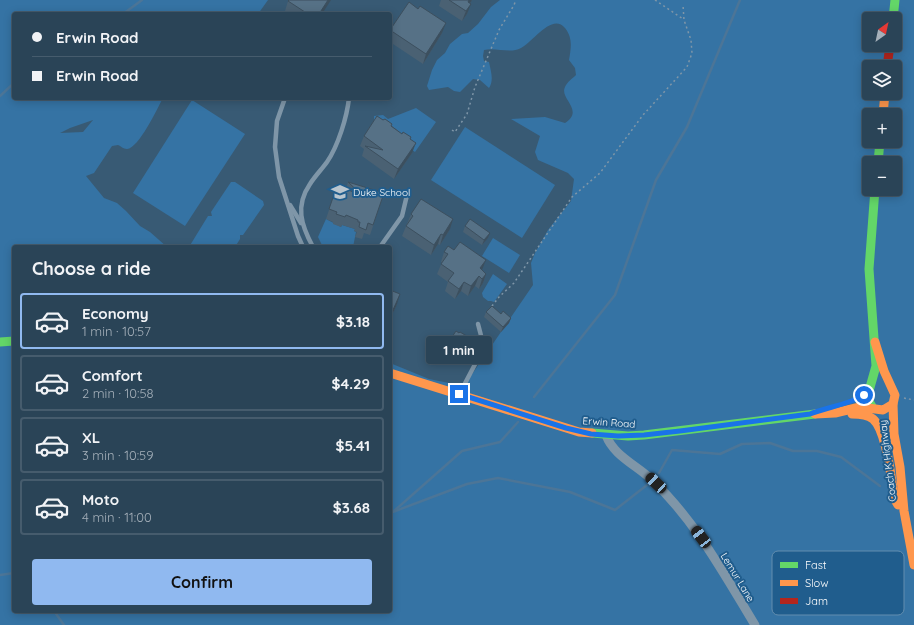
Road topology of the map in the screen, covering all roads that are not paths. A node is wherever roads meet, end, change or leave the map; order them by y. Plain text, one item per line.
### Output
1 (895, 0) edge
2 (894, 12) edge
3 (284, 100) edge
4 (348, 100) edge
5 (407, 195) dead end
6 (874, 196) edge
7 (287, 200) junction
8 (303, 225) junction
9 (302, 245) edge
10 (311, 245) edge
11 (381, 245) edge
12 (478, 324) dead end
13 (12, 341) edge
14 (0, 342) edge
15 (875, 342) junction
16 (392, 374) edge
17 (889, 385) junction
18 (869, 390) junction
19 (459, 394) junction
20 (893, 404) junction
21 (875, 409) junction
22 (835, 413) junction
23 (810, 414) junction
24 (606, 435) junction
25 (905, 514) junction
26 (914, 566) edge
27 (755, 625) edge

1 - 2 main road
3 - 7 lane
4 - 8 lane
5 - 11 lane
6 - 15 main road, Coach K Highway
7 - 8 lane
7 - 9 lane
8 - 10 lane
12 - 19 lane
13 - 14 main road
15 - 17 main road, Coach K Highway
15 - 18 main road, Coach K Highway
16 - 19 main road, Erwin Road
17 - 18 main road
17 - 20 main road, Coach K Highway
18 - 21 main road, Coach K Highway
18 - 23 main road, Erwin Road
19 - 24 main road, Erwin Road
20 - 21 main road, Coach K Highway
20 - 25 main road, Coach K Highway
21 - 22 main road, Erwin Road
21 - 25 main road, Coach K Highway
22 - 23 main road, Erwin Road
22 - 25 main road
23 - 24 main road, Erwin Road
24 - 27 street, Lemur Lane
25 - 26 main road, Coach K Highway

